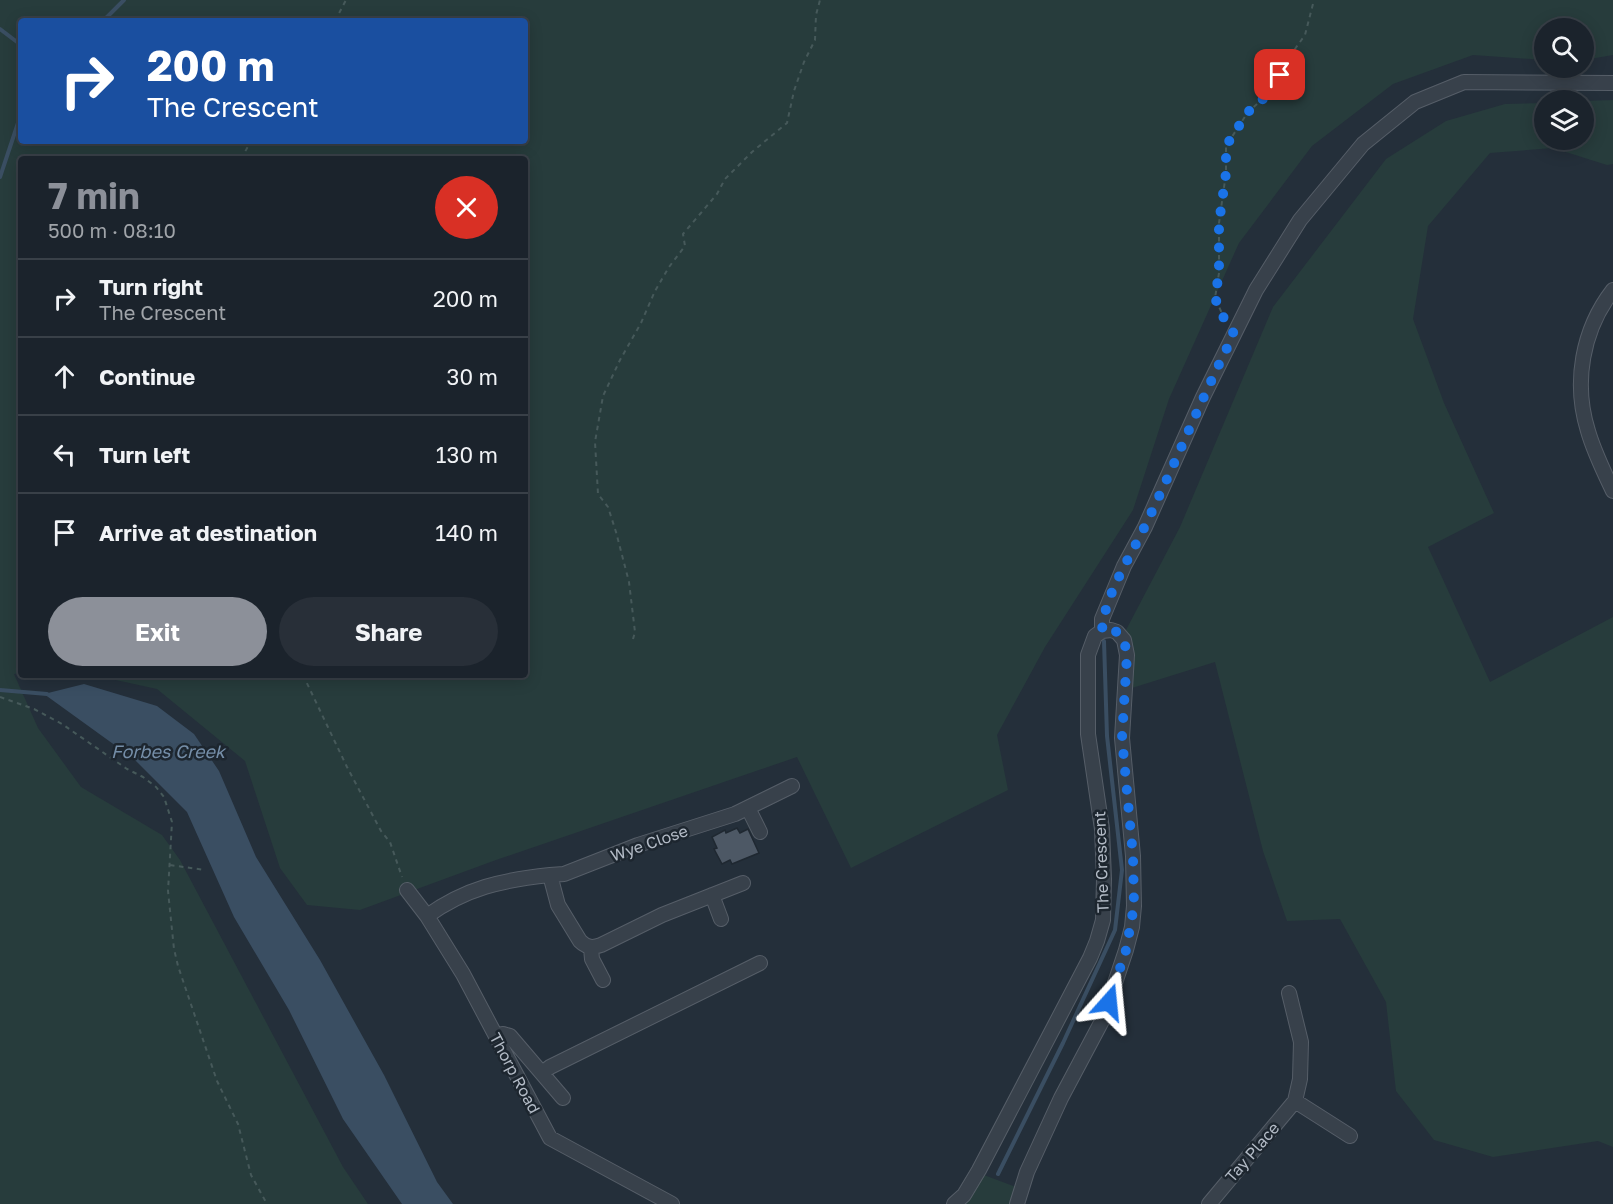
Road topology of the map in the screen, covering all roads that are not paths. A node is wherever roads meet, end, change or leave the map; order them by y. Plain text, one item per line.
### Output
1 (1613, 83) edge
2 (1613, 290) edge
3 (1613, 491) edge
4 (1102, 631) junction
5 (792, 786) dead end
6 (748, 808) junction
7 (760, 832) dead end
8 (550, 876) junction
9 (743, 883) dead end
10 (407, 890) road end
11 (712, 895) junction
12 (427, 916) junction
13 (721, 919) dead end
14 (591, 948) junction
15 (760, 963) dead end
16 (603, 980) dead end
17 (1289, 993) dead end
18 (496, 1036) junction
19 (542, 1073) junction
20 (563, 1098) dead end
21 (1295, 1101) junction
22 (1350, 1136) dead end
23 (672, 1204) edge
24 (954, 1204) edge
25 (1017, 1204) edge
26 (1209, 1204) edge

1 - 4 street, The Crescent
2 - 3 street
4 - 24 street, The Crescent
4 - 25 street, The Crescent
5 - 6 street, Wye Close
6 - 7 street
6 - 8 street, Wye Close
8 - 12 street, Wye Close
8 - 14 street
9 - 11 street
10 - 12 street, Thorp Road
11 - 13 street
11 - 14 street
12 - 18 street, Thorp Road
14 - 16 street
15 - 19 street
17 - 21 street, Tay Place
18 - 19 street
18 - 23 street, Thorp Road
19 - 20 street
21 - 22 street
21 - 26 street, Tay Place

